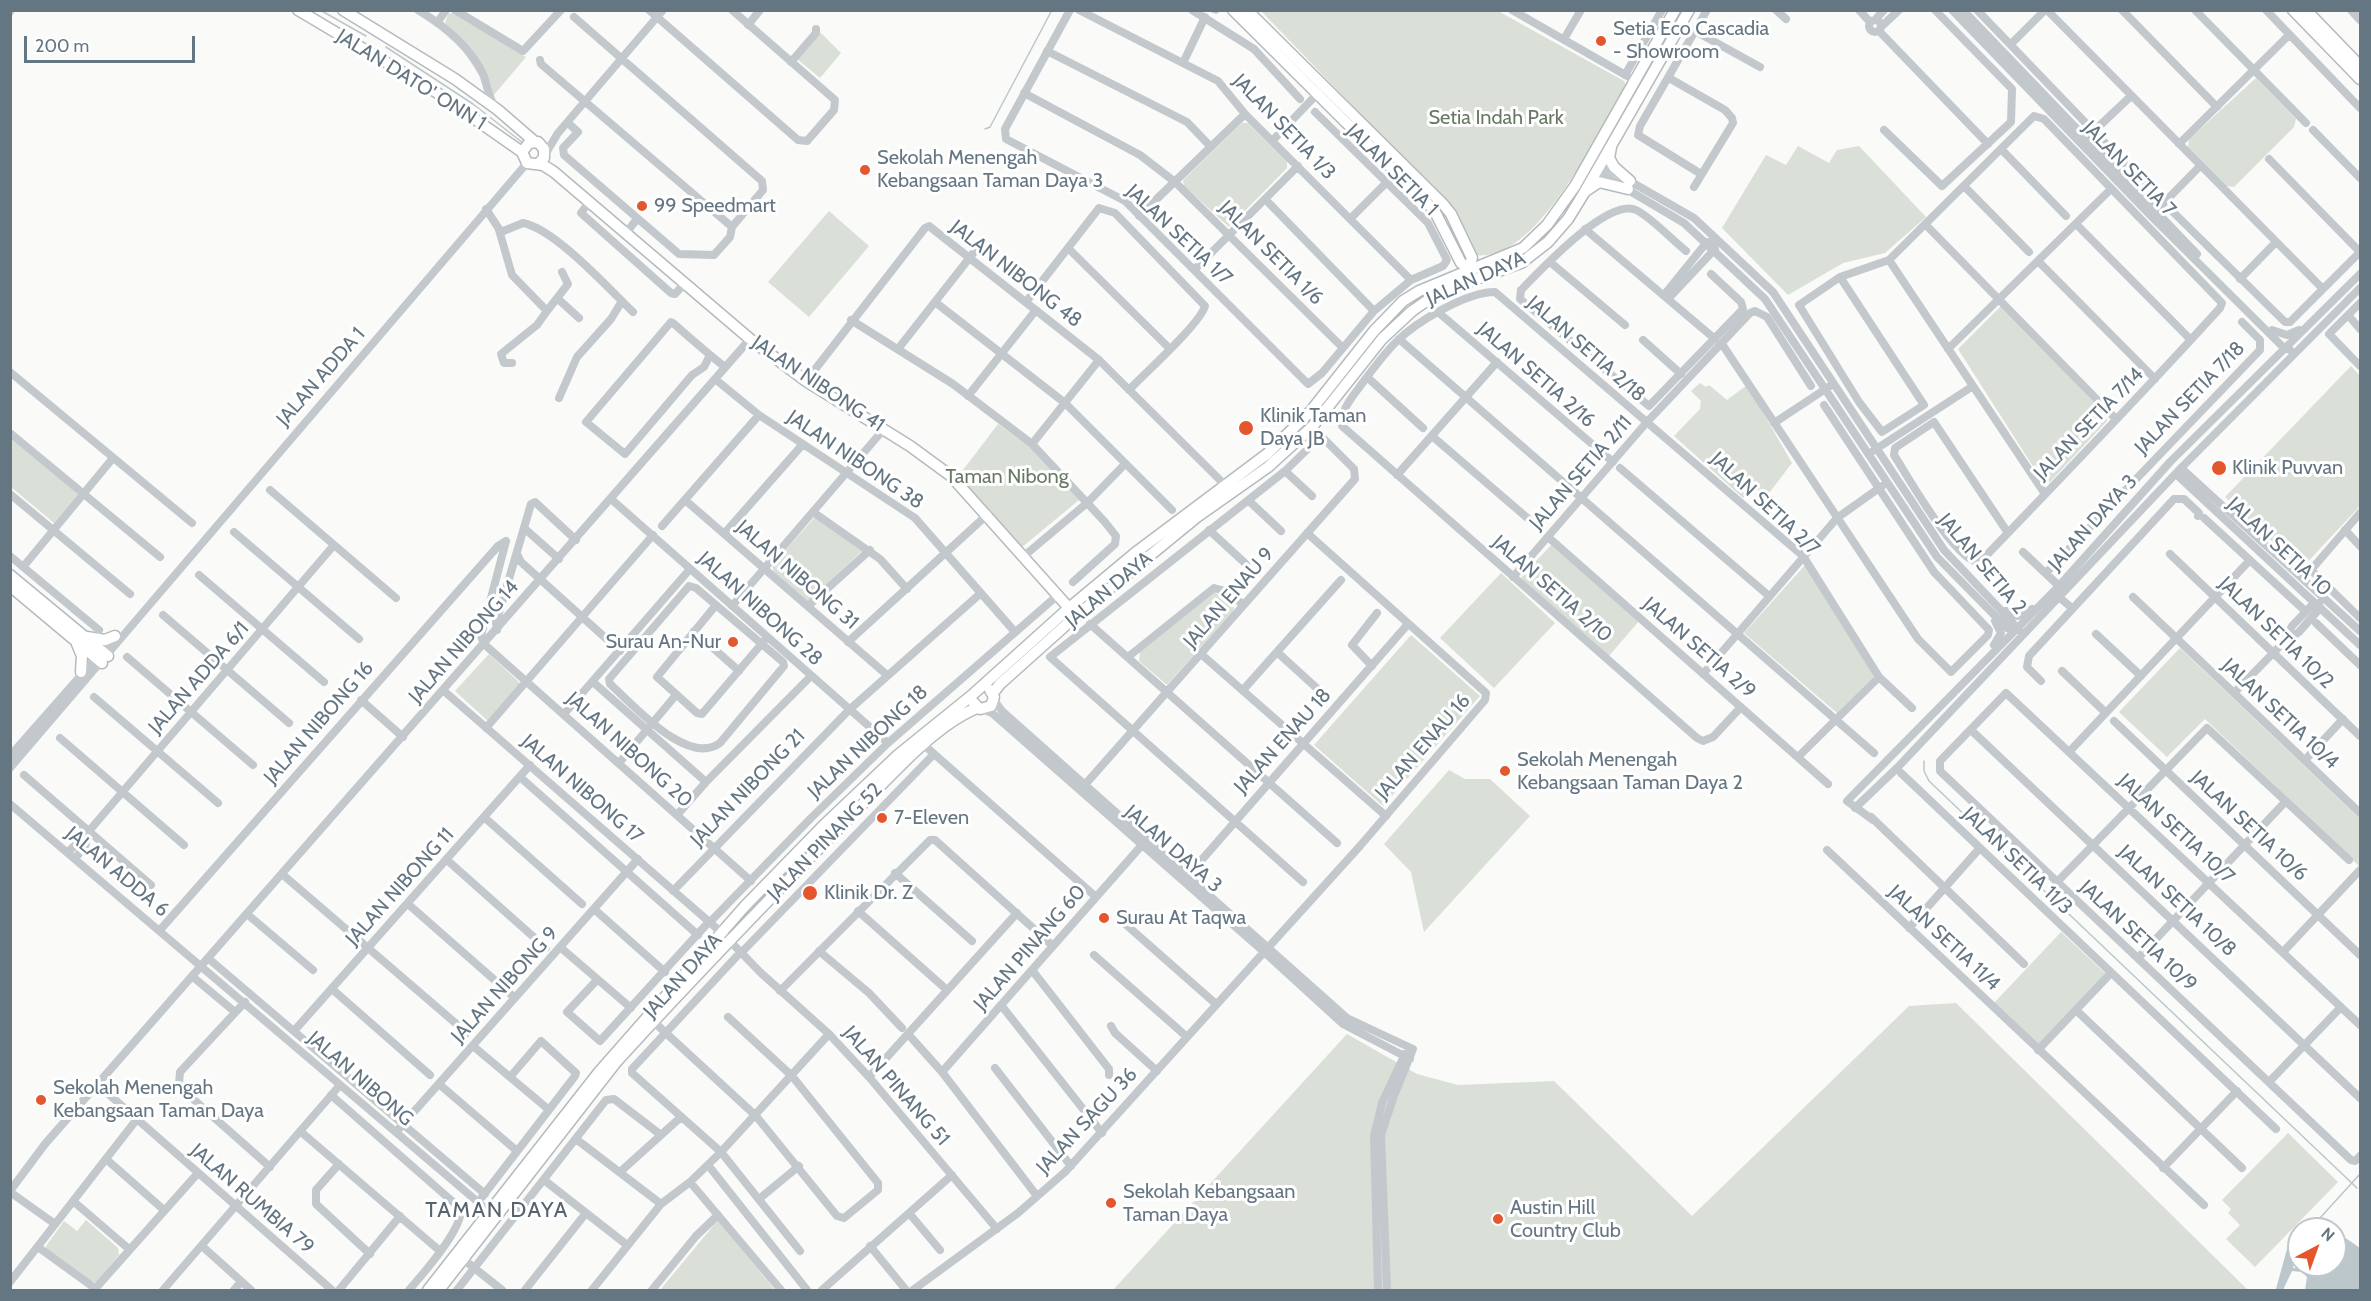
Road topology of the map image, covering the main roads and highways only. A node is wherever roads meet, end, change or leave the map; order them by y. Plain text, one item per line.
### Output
1 (298, 10) edge
2 (343, 10) edge
3 (1234, 10) edge
4 (1675, 10) edge
5 (1689, 10) edge
6 (2293, 10) edge
7 (2306, 10) edge
8 (1248, 11) edge
9 (352, 14) edge
10 (382, 32) junction
11 (371, 51) junction
12 (2361, 66) edge
13 (2361, 79) edge
14 (1320, 91) junction
15 (1615, 139) junction
16 (536, 142) junction
17 (1599, 143) junction
18 (535, 158) junction
19 (1597, 166) junction
20 (1580, 189) junction
21 (1462, 251) junction
22 (1496, 260) junction
23 (1469, 270) junction
24 (1502, 270) junction
25 (1445, 279) junction
26 (1438, 293) junction
27 (10, 575) edge
28 (10, 586) edge
29 (1069, 608) junction
30 (115, 636) road end
31 (80, 639) junction
32 (102, 657) road end
33 (81, 672) road end
34 (976, 691) junction
35 (994, 697) junction
36 (981, 709) junction
37 (723, 939) junction
38 (493, 1214) junction
39 (428, 1290) edge
40 (438, 1290) edge

1 - 11 main road, JALAN DATO' ONN 1
2 - 9 main road, JALAN DATO' ONN 1
3 - 14 main road, JALAN SETIA 1
4 - 17 main road, JALAN DAYA
5 - 15 main road
6 - 13 main road
7 - 12 main road
8 - 14 main road, JALAN SETIA 1
9 - 10 main road, JALAN DATO' ONN 1
10 - 11 main road
10 - 16 main road, JALAN DATO' ONN 1
11 - 18 main road, JALAN DATO' ONN 1
14 - 21 main road, JALAN SETIA 1
15 - 19 main road
15 - 20 main road
16 - 18 main road, JALAN DATO' ONN 1
16 - 18 main road
17 - 19 main road
17 - 20 main road, JALAN DAYA
18 - 29 main road, JALAN NIBONG 41
19 - 20 main road
20 - 22 main road, JALAN DAYA
20 - 24 main road, JALAN DAYA
21 - 22 main road
21 - 23 main road, JALAN SETIA 1
21 - 25 main road
22 - 23 main road, JALAN DAYA
23 - 24 main road
23 - 25 main road, JALAN DAYA
23 - 26 main road
24 - 26 main road, JALAN DAYA
25 - 29 main road, JALAN DAYA
26 - 35 main road, JALAN DAYA
27 - 31 main road
28 - 31 main road
29 - 34 main road, JALAN DAYA
30 - 31 main road
31 - 32 main road
31 - 33 main road
34 - 35 main road
34 - 36 main road
34 - 37 main road, JALAN DAYA
35 - 36 main road
36 - 37 main road, JALAN DAYA
37 - 38 main road, JALAN DAYA
37 - 38 main road, JALAN DAYA
38 - 39 main road, JALAN DAYA
38 - 40 main road, JALAN DAYA

